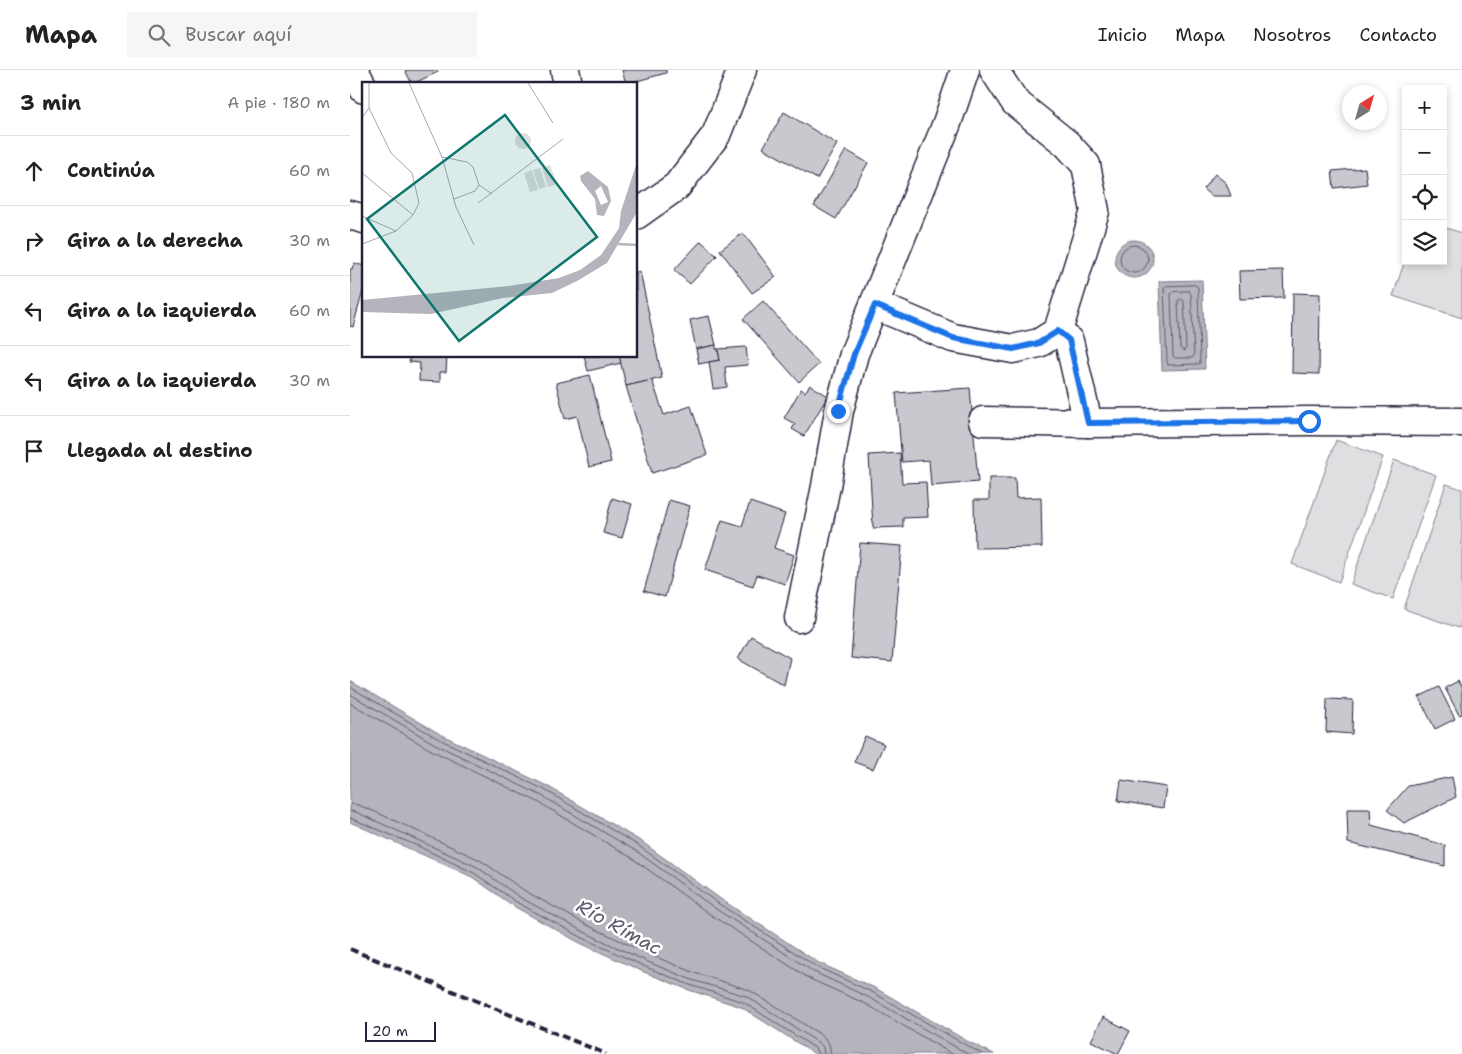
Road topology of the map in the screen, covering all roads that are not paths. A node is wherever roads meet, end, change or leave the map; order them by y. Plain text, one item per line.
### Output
1 (354, 70) edge
2 (742, 70) edge
3 (964, 70) edge
4 (994, 70) edge
5 (362, 85) edge
6 (638, 214) edge
7 (875, 305) junction
8 (1058, 331) junction
9 (983, 422) dead end
10 (1462, 422) edge
11 (1088, 423) junction
12 (799, 618) dead end

1 - 5 street
2 - 6 street
3 - 7 street
4 - 8 street
7 - 8 street
7 - 12 street
8 - 11 street
9 - 11 street
10 - 11 street

